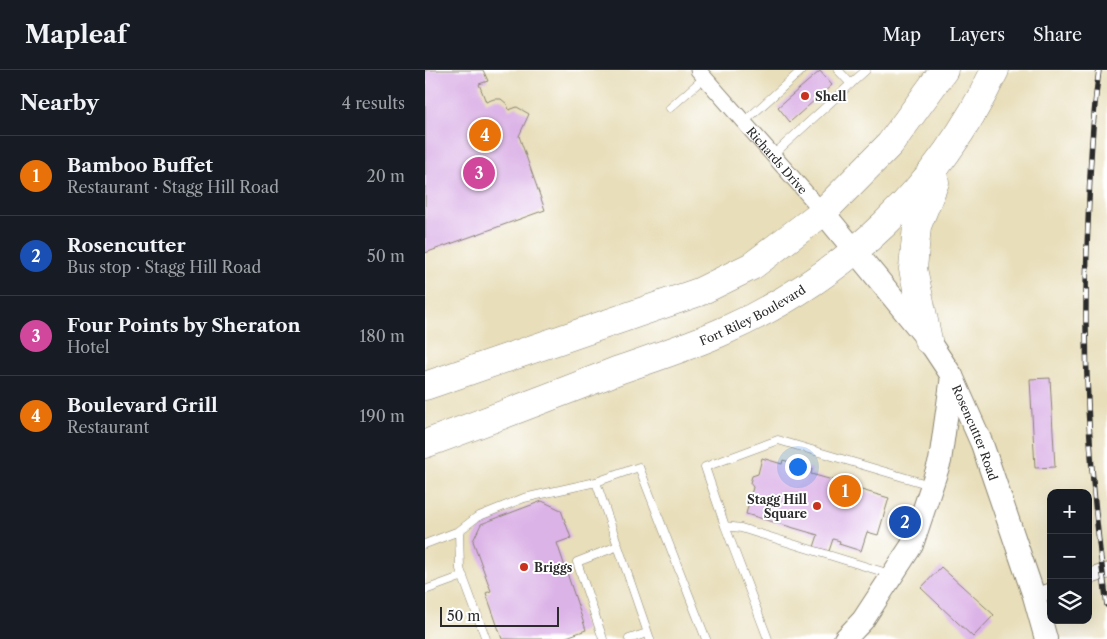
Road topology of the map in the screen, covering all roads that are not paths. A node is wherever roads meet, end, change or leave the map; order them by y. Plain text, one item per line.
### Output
1 (802, 70) edge
2 (838, 70) edge
3 (866, 70) edge
4 (944, 70) edge
5 (995, 70) edge
6 (702, 74) edge
7 (851, 84) junction
8 (670, 108) dead end
9 (744, 122) junction
10 (950, 150) junction
11 (773, 155) junction
12 (823, 212) junction
13 (856, 251) junction
14 (928, 340) junction
15 (952, 376) junction
16 (425, 386) edge
17 (425, 444) edge
18 (596, 482) junction
19 (932, 485) junction
20 (725, 526) junction
21 (459, 531) junction
22 (425, 544) edge
23 (618, 546) junction
24 (1107, 571) edge
25 (892, 575) junction
26 (463, 576) junction
27 (1092, 577) edge
28 (425, 590) edge
29 (1042, 594) edge
30 (649, 636) edge
31 (486, 639) edge
32 (603, 639) edge
33 (629, 639) edge
34 (706, 639) edge
35 (768, 639) edge
36 (845, 639) edge
37 (1046, 639) edge

1 - 9 lane
2 - 7 lane
3 - 7 lane
4 - 12 highway
5 - 10 highway, Fort Riley Boulevard
6 - 8 lane
6 - 9 street, Richards Drive
7 - 11 lane
9 - 11 street, Richards Drive
10 - 13 highway, Fort Riley Boulevard
10 - 14 highway
11 - 12 street, Richards Drive
12 - 13 street, Richards Drive
12 - 16 highway
13 - 14 street, Rosencutter Road
13 - 17 highway, Fort Riley Boulevard
14 - 15 street, Rosencutter Road
15 - 19 street
15 - 29 street, Rosencutter Road
18 - 21 lane
18 - 23 lane
18 - 34 lane
19 - 20 lane
19 - 25 street
20 - 25 lane
20 - 35 lane
21 - 22 lane
21 - 26 lane
23 - 30 lane
23 - 32 lane
24 - 27 street
25 - 36 street
26 - 28 lane
26 - 31 lane
29 - 37 street, Rosencutter Road
30 - 33 lane

